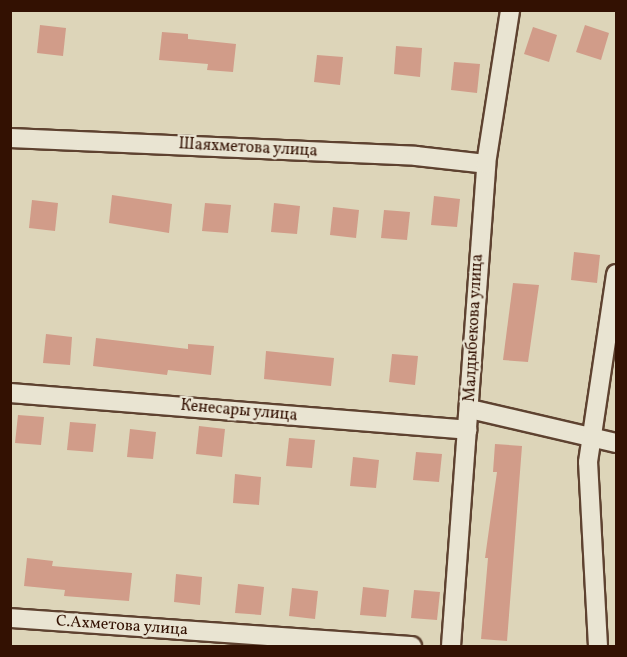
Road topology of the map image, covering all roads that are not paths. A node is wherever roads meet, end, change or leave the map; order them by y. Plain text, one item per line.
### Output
1 (510, 10) edge
2 (10, 138) edge
3 (486, 164) junction
4 (616, 274) edge
5 (10, 393) edge
6 (470, 409) junction
7 (468, 430) junction
8 (590, 436) junction
9 (616, 443) edge
10 (10, 618) edge
11 (412, 646) edge
12 (450, 646) edge
13 (598, 646) edge

1 - 3 street, Малдыбекова улица
2 - 3 street, Шаяхметова улица
3 - 6 street, Малдыбекова улица
4 - 8 street
5 - 7 street, Кенесары улица
6 - 7 street, Малдыбекова улица
6 - 8 street
7 - 12 street, Малдыбекова улица
8 - 9 street
8 - 13 street
10 - 11 street, С.Ахметова улица

